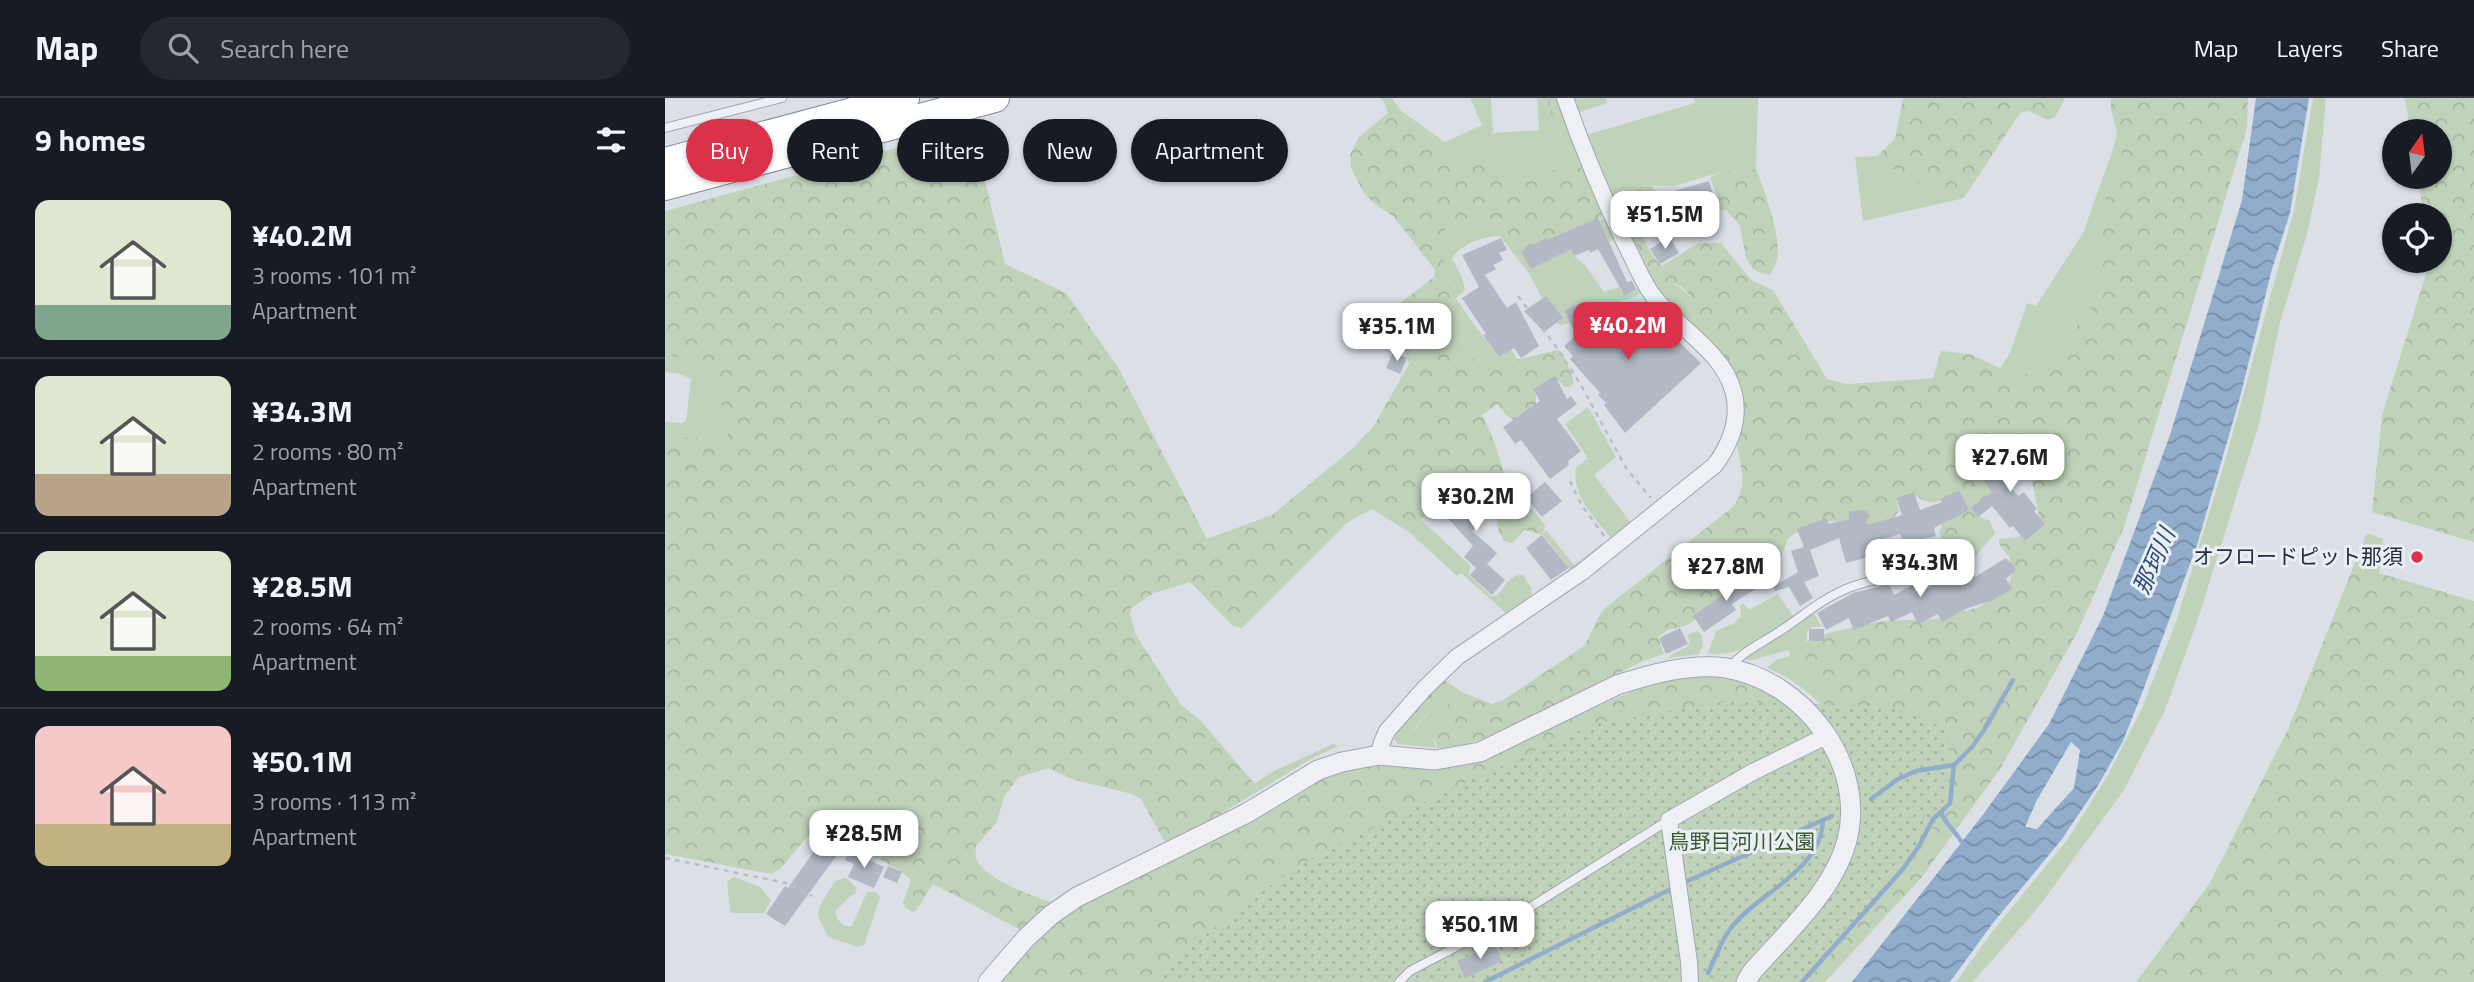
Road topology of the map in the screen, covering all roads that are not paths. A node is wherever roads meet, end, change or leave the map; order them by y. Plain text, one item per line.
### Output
1 (782, 98) edge
2 (905, 98) edge
3 (995, 98) edge
4 (1565, 98) edge
5 (665, 128) edge
6 (665, 162) edge
7 (665, 186) edge
8 (1908, 572) dead end
9 (1728, 668) junction
10 (1828, 735) junction
11 (1379, 755) junction
12 (1669, 820) junction
13 (988, 982) edge
14 (1399, 982) edge
15 (1690, 982) edge
16 (1746, 982) edge

1 - 5 lane
2 - 6 highway
3 - 7 highway
4 - 11 street
8 - 9 lane
9 - 10 street
9 - 11 street
10 - 12 street
10 - 16 street
11 - 13 street
12 - 14 lane
12 - 15 street

